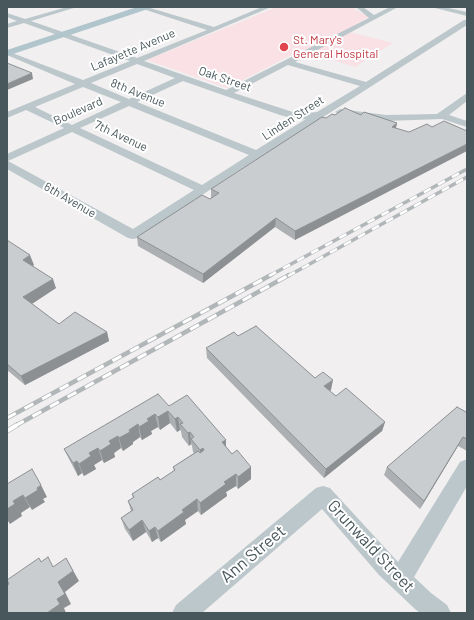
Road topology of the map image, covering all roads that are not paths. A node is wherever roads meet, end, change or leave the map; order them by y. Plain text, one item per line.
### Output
1 (74, 7) edge
2 (143, 7) edge
3 (268, 7) edge
4 (359, 7) edge
5 (395, 7) edge
6 (434, 7) edge
7 (467, 14) edge
8 (7, 15) edge
9 (374, 18) junction
10 (24, 21) junction
11 (467, 22) edge
12 (7, 26) edge
13 (213, 29) junction
14 (62, 35) junction
15 (7, 53) edge
16 (137, 61) junction
17 (287, 62) junction
18 (182, 78) junction
19 (84, 84) junction
20 (367, 85) junction
21 (227, 93) junction
22 (467, 96) edge
23 (129, 102) junction
24 (27, 107) junction
25 (322, 114) junction
26 (7, 115) edge
27 (442, 116) junction
28 (467, 124) edge
29 (72, 128) junction
30 (259, 155) junction
31 (7, 158) edge
32 (7, 164) edge
33 (203, 190) junction
34 (133, 236) joint
35 (467, 468) edge
36 (323, 494) joint
37 (400, 580) junction
38 (184, 613) edge
39 (439, 613) edge

1 - 10 street
2 - 13 street
2 - 14 main road
3 - 13 street, Lafayette Avenue
4 - 9 street
5 - 9 street
6 - 7 street
8 - 10 street, Oak Street
9 - 17 street
10 - 12 street
10 - 14 street, Oak Street
11 - 20 street, Linden Street
13 - 16 street, Lafayette Avenue
14 - 15 main road
14 - 16 street, Oak Street
15 - 19 street, 8th Avenue
16 - 18 street, Oak Street
16 - 19 street, Lafayette Avenue
17 - 20 street
17 - 21 street
18 - 21 street, Oak Street
18 - 23 street, Boulevard
19 - 23 street, 8th Avenue
19 - 24 street, Lafayette Avenue
20 - 25 street, Linden Street
21 - 25 street, Oak Street
22 - 27 street
23 - 29 street, Boulevard
23 - 30 street, 8th Avenue
24 - 26 street, Lafayette Avenue
24 - 29 street, 7th Avenue
25 - 27 street, Oak Street
25 - 30 street, Linden Street
27 - 28 street
29 - 31 street, Boulevard
29 - 33 street, 7th Avenue
30 - 33 street, Linden Street
32 - 34 street, 6th Avenue
33 - 34 street, Linden Street
35 - 37 street
36 - 37 street, Grunwald Street
36 - 38 street, Ann Street
37 - 39 street, Grunwald Street

